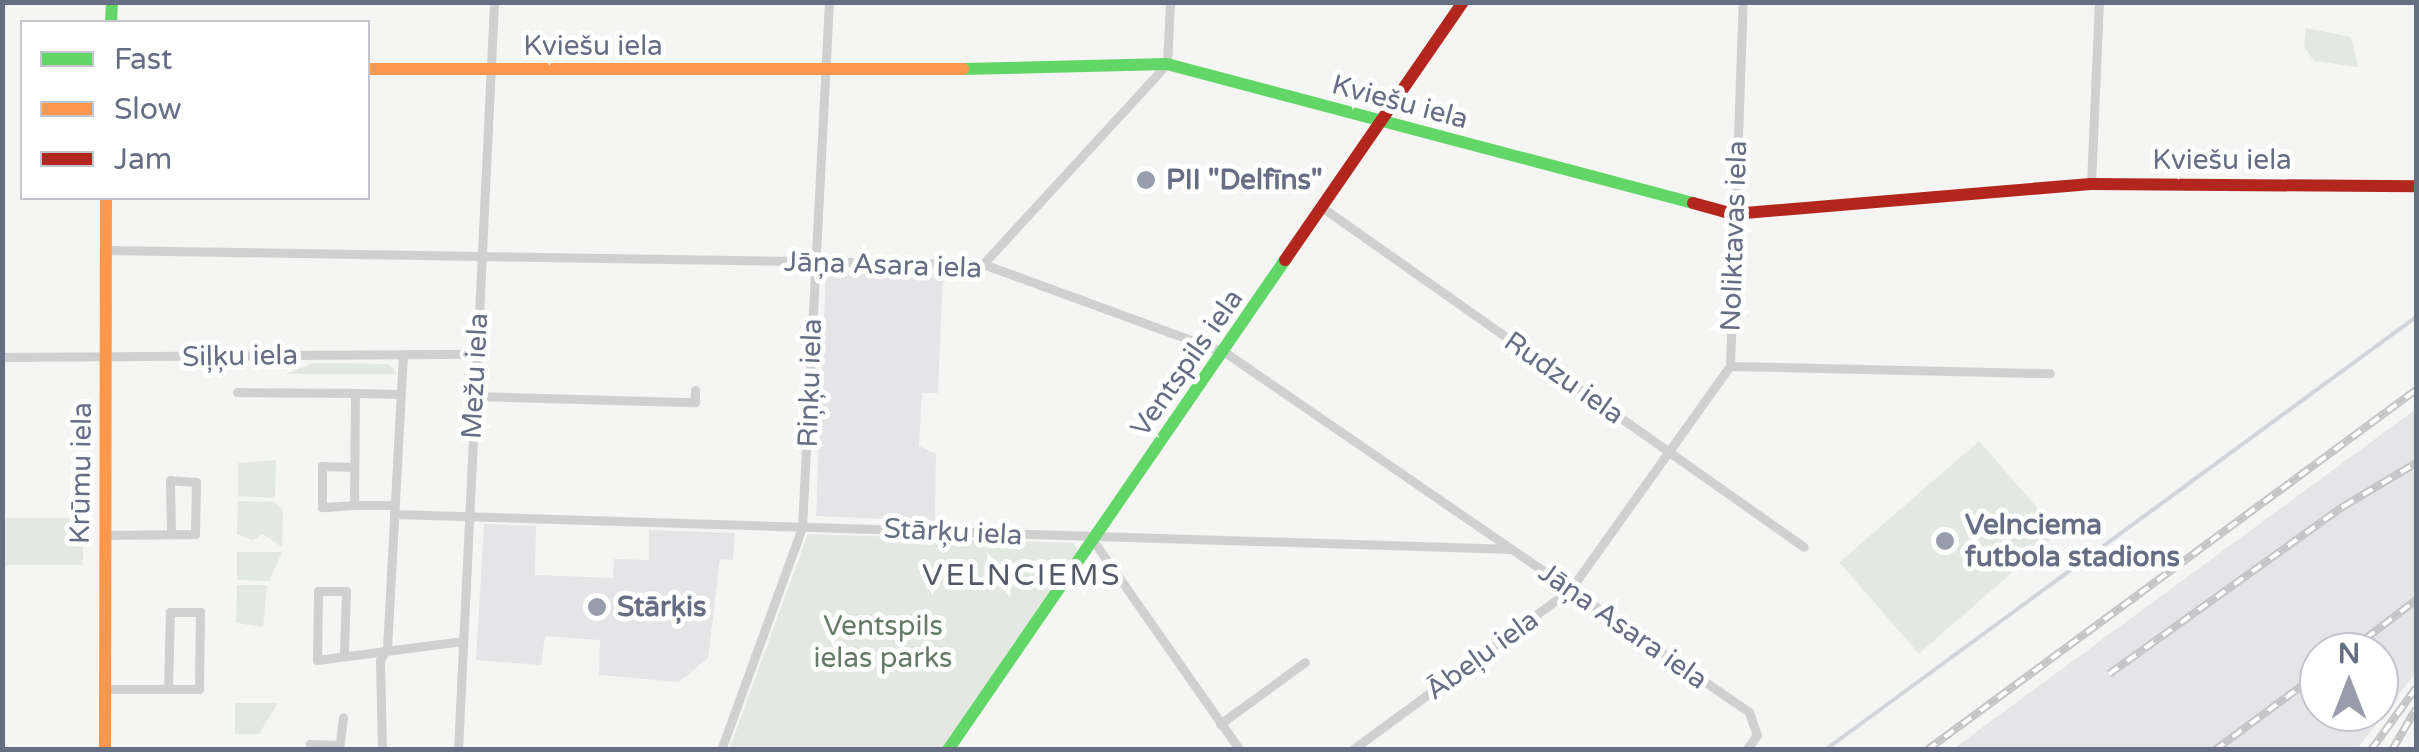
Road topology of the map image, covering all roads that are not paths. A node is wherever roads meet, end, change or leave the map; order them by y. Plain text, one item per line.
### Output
1 (494, 2) edge
2 (829, 2) edge
3 (1170, 2) edge
4 (1463, 2) edge
5 (1743, 2) edge
6 (2099, 2) edge
7 (1167, 64) junction
8 (370, 69) edge
9 (492, 70) junction
10 (826, 72) junction
11 (1380, 123) junction
12 (2091, 184) junction
13 (2416, 186) edge
14 (106, 200) edge
15 (1323, 208) junction
16 (1733, 214) junction
17 (106, 250) junction
18 (482, 256) junction
19 (815, 262) junction
20 (983, 264) junction
21 (402, 354) junction
22 (477, 354) junction
23 (1226, 354) junction
24 (2, 356) edge
25 (107, 357) junction
26 (1730, 366) junction
27 (2050, 374) dead end
28 (695, 390) dead end
29 (237, 392) dead end
30 (355, 394) junction
31 (400, 394) junction
32 (475, 396) junction
33 (1670, 452) junction
34 (354, 467) junction
35 (354, 504) junction
36 (394, 509) junction
37 (468, 514) junction
38 (802, 527) junction
39 (171, 534) junction
40 (105, 535) junction
41 (1092, 539) junction
42 (1804, 547) dead end
43 (1512, 549) junction
44 (1570, 590) junction
45 (463, 641) junction
46 (387, 649) junction
47 (344, 652) junction
48 (1305, 662) dead end
49 (105, 689) junction
50 (168, 689) junction
51 (343, 717) dead end
52 (1220, 724) junction
53 (339, 747) edge
54 (104, 750) edge
55 (310, 750) edge
56 (382, 750) edge
57 (458, 750) edge
58 (720, 750) edge
59 (948, 750) edge
60 (1240, 750) edge
61 (1352, 750) edge
62 (1746, 750) edge

1 - 9 street, Mežu iela
2 - 10 street, Riņķu iela
3 - 7 street
4 - 11 street, Ventspils iela
5 - 16 street, Noliktavas iela
6 - 12 street
7 - 10 street, Kviešu iela
7 - 11 street, Kviešu iela
7 - 20 street
8 - 9 street, Kviešu iela
9 - 10 street, Kviešu iela
9 - 18 street, Mežu iela
10 - 19 street, Riņķu iela
11 - 15 street, Ventspils iela
11 - 16 street, Kviešu iela
12 - 13 street, Kviešu iela
12 - 16 street, Kviešu iela
14 - 17 street, Krūmu iela
15 - 23 street, Ventspils iela
15 - 33 street, Rudzu iela
16 - 26 street, Noliktavas iela
17 - 18 street, Jāņa Asara iela
17 - 25 street, Krūmu iela
18 - 19 street, Jāņa Asara iela
18 - 22 street, Mežu iela
19 - 20 street, Jāņa Asara iela
19 - 38 street, Riņķu iela
20 - 23 street, Jāņa Asara iela
21 - 22 street, Siļķu iela
21 - 25 street, Siļķu iela
21 - 31 street
22 - 32 street, Mežu iela
23 - 41 street, Ventspils iela
23 - 43 street, Jāņa Asara iela
24 - 25 street, Siļķu iela
25 - 40 street, Krūmu iela
26 - 27 street
26 - 33 street, Noliktavas iela
28 - 32 street
29 - 30 street
30 - 31 street
30 - 34 street
31 - 36 street
32 - 37 street, Mežu iela
33 - 42 street, Rudzu iela
33 - 44 street, Ābeļu iela
34 - 35 street
34 - 35 street
35 - 36 street, Stārķu iela
36 - 37 street, Stārķu iela
36 - 46 street
37 - 38 street, Stārķu iela
37 - 45 street, Mežu iela
38 - 41 street, Stārķu iela
38 - 58 street, Riņķu iela
39 - 39 street
39 - 40 street
40 - 49 street, Krūmu iela
41 - 43 street, Stārķu iela
41 - 52 street
41 - 59 street, Ventspils iela
43 - 44 street, Jāņa Asara iela
44 - 61 street, Ābeļu iela
44 - 62 street, Jāņa Asara iela
45 - 46 street
45 - 57 street, Mežu iela
46 - 47 street
46 - 56 street
47 - 47 street
48 - 52 street
49 - 50 street
49 - 54 street, Krūmu iela
50 - 50 street
51 - 53 street
52 - 60 street
53 - 55 street

